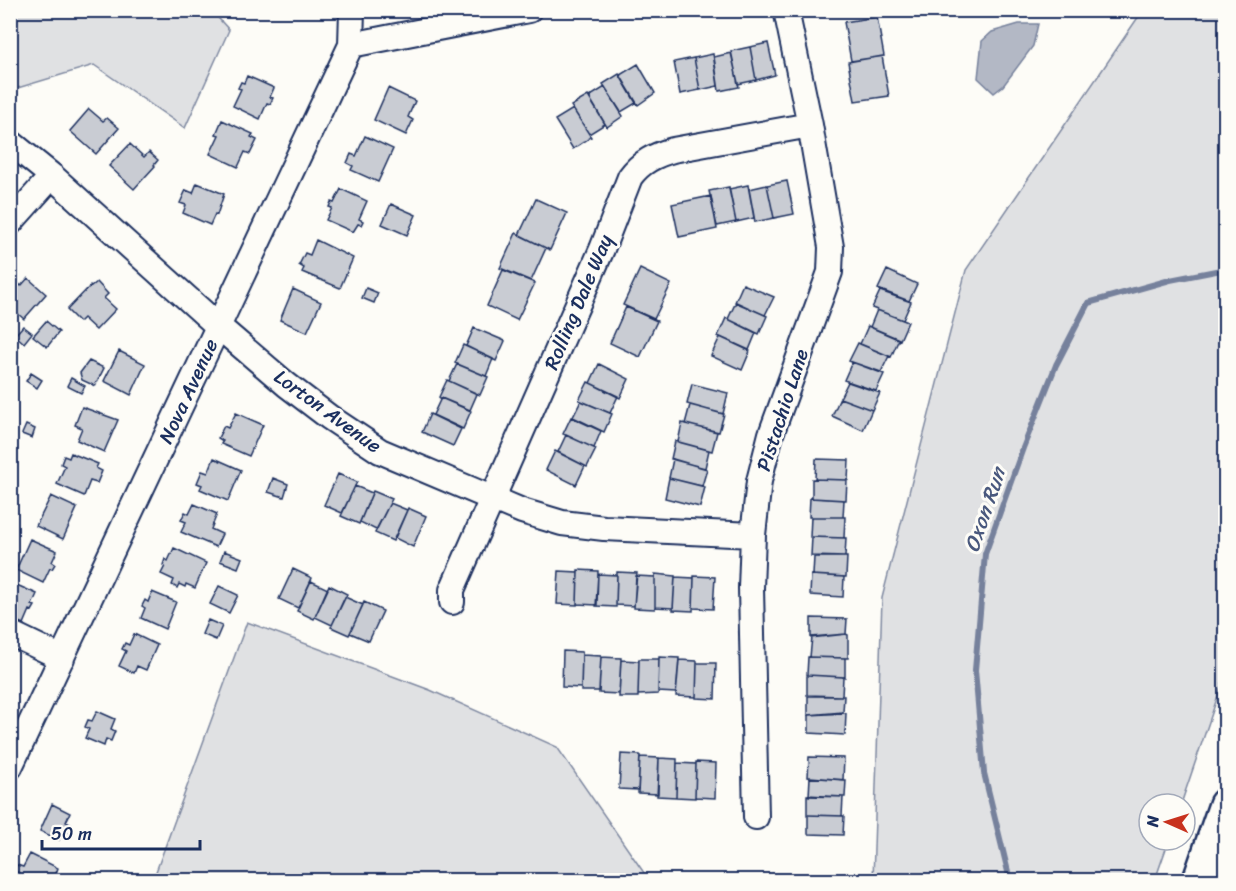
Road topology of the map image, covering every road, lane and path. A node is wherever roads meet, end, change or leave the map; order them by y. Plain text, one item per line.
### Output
1 (352, 10) edge
2 (529, 10) edge
3 (786, 10) edge
4 (351, 45) junction
5 (810, 125) junction
6 (10, 142) edge
7 (52, 176) junction
8 (10, 224) edge
9 (218, 326) junction
10 (492, 498) junction
11 (753, 535) junction
12 (452, 602) dead end
13 (10, 633) edge
14 (62, 658) junction
15 (10, 767) edge
16 (1226, 805) edge
17 (756, 817) dead end
18 (1200, 880) edge

1 - 4 street, Nova Avenue
2 - 4 street
3 - 5 street, Pistachio Lane
4 - 9 street, Nova Avenue
5 - 10 street, Rolling Dale Way
5 - 11 street, Pistachio Lane
6 - 7 street, Lorton Avenue
7 - 8 street
7 - 9 street, Lorton Avenue
9 - 10 street, Lorton Avenue
9 - 14 street, Nova Avenue
10 - 11 street, Lorton Avenue
10 - 12 street, Rolling Dale Way
11 - 17 street, Pistachio Lane
13 - 14 street
14 - 15 street, Nova Avenue
16 - 18 highway

